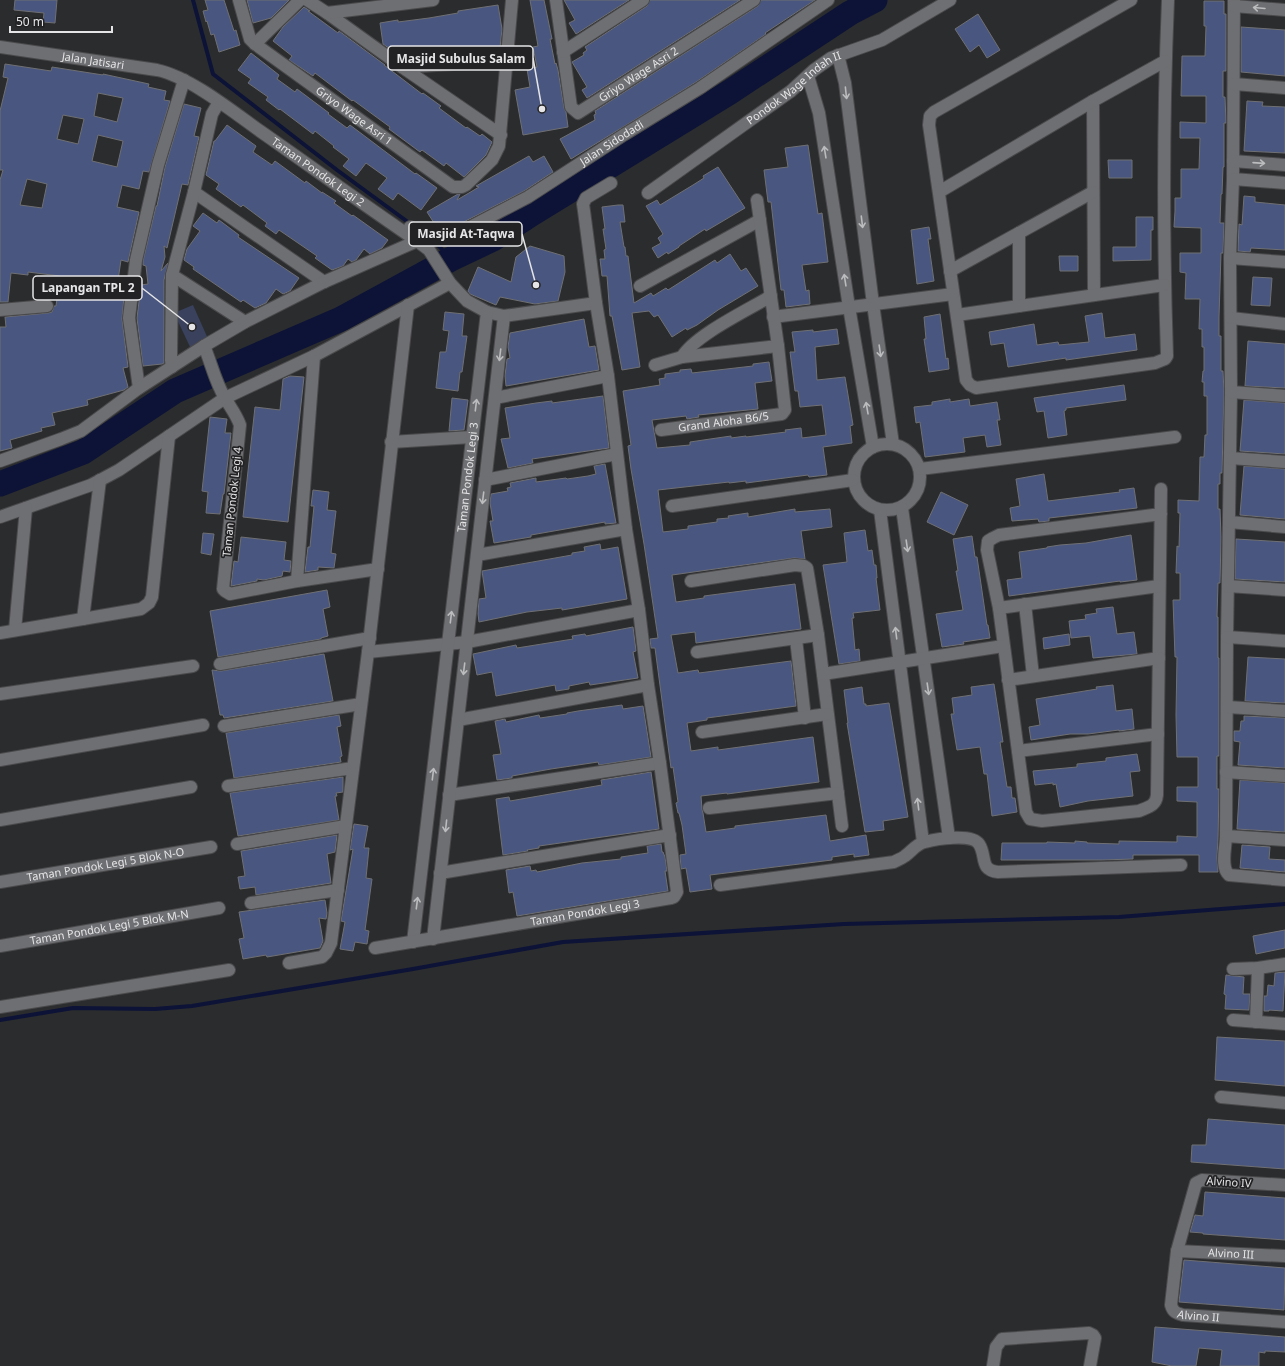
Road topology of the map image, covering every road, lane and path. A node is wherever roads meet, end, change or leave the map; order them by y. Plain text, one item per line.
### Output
1 (239, 0) edge
2 (300, 0) edge
3 (307, 0) edge
4 (433, 0) edge
5 (512, 0) edge
6 (556, 0) edge
7 (643, 0) edge
8 (754, 0) edge
9 (828, 0) edge
10 (950, 0) edge
11 (1131, 0) edge
12 (1168, 0) edge
13 (1234, 3) edge
14 (1285, 10) edge
15 (327, 13) junction
16 (256, 44) junction
17 (0, 48) edge
18 (563, 52) junction
19 (838, 55) junction
20 (506, 61) junction
21 (1165, 61) junction
22 (402, 67) junction
23 (808, 76) junction
24 (184, 80) junction
25 (1234, 84) junction
26 (1285, 88) edge
27 (1093, 101) junction
28 (219, 102) junction
29 (501, 135) junction
30 (1233, 161) junction
31 (1285, 165) edge
32 (1233, 179) junction
33 (611, 183) dead end
34 (1285, 183) edge
35 (194, 192) junction
36 (939, 192) junction
37 (1093, 192) junction
38 (648, 193) dead end
39 (757, 200) dead end
40 (383, 218) joint
41 (760, 220) junction
42 (1019, 233) junction
43 (425, 243) junction
44 (1230, 258) junction
45 (1285, 262) edge
46 (950, 272) junction
47 (172, 275) junction
48 (448, 280) junction
49 (324, 282) junction
50 (1164, 285) junction
51 (640, 286) dead end
52 (953, 294) junction
53 (1094, 295) junction
54 (771, 296) junction
55 (596, 304) junction
56 (873, 304) junction
57 (408, 305) junction
58 (47, 306) dead end
59 (1018, 306) junction
60 (849, 307) junction
61 (0, 310) edge
62 (487, 312) junction
63 (957, 315) junction
64 (504, 316) junction
65 (773, 317) junction
66 (1231, 318) junction
67 (245, 322) junction
68 (1285, 324) edge
69 (778, 346) junction
70 (206, 350) junction
71 (314, 356) junction
72 (682, 357) junction
73 (655, 365) dead end
74 (172, 367) junction
75 (608, 376) junction
76 (139, 388) junction
77 (1231, 392) junction
78 (223, 394) junction
79 (1285, 396) edge
80 (495, 398) junction
81 (661, 430) dead end
82 (169, 436) junction
83 (472, 437) junction
84 (1175, 437) dead end
85 (391, 442) junction
86 (893, 444) junction
87 (873, 447) junction
88 (617, 454) junction
89 (1230, 458) junction
90 (0, 460) edge
91 (1285, 462) edge
92 (920, 469) junction
93 (100, 480) junction
94 (486, 480) junction
95 (853, 480) junction
96 (1161, 489) dead end
97 (672, 506) dead end
98 (26, 508) junction
99 (902, 508) junction
100 (880, 510) junction
101 (1162, 514) junction
102 (0, 516) edge
103 (1229, 522) junction
104 (1285, 526) edge
105 (626, 529) junction
106 (477, 555) junction
107 (378, 569) junction
108 (691, 580) dead end
109 (297, 581) junction
110 (1159, 586) junction
111 (1228, 586) junction
112 (1285, 590) edge
113 (1025, 604) junction
114 (998, 608) junction
115 (639, 610) junction
116 (83, 619) junction
117 (15, 630) junction
118 (0, 633) edge
119 (818, 636) junction
120 (1227, 637) junction
121 (370, 638) junction
122 (796, 639) junction
123 (1285, 641) edge
124 (467, 642) junction
125 (448, 643) junction
126 (1003, 646) junction
127 (368, 652) junction
128 (697, 652) dead end
129 (1159, 658) junction
130 (924, 659) junction
131 (900, 663) junction
132 (220, 664) dead end
133 (193, 666) dead end
134 (823, 674) junction
135 (1033, 676) junction
136 (1008, 680) junction
137 (648, 685) junction
138 (0, 694) edge
139 (361, 704) junction
140 (1228, 707) junction
141 (1285, 711) edge
142 (827, 714) junction
143 (805, 718) junction
144 (458, 720) junction
145 (203, 726) dead end
146 (224, 726) dead end
147 (702, 732) dead end
148 (1158, 734) junction
149 (1018, 751) junction
150 (0, 760) edge
151 (660, 763) junction
152 (354, 768) junction
153 (1226, 772) junction
154 (1285, 776) edge
155 (228, 786) dead end
156 (191, 787) dead end
157 (838, 793) junction
158 (449, 796) junction
159 (709, 808) dead end
160 (0, 820) edge
161 (346, 826) junction
162 (842, 826) dead end
163 (670, 835) junction
164 (1226, 836) junction
165 (949, 838) junction
166 (1285, 840) edge
167 (923, 842) junction
168 (237, 844) dead end
169 (211, 846) dead end
170 (1181, 865) dead end
171 (440, 873) junction
172 (1285, 880) edge
173 (0, 882) edge
174 (720, 885) dead end
175 (338, 890) junction
176 (251, 903) dead end
177 (219, 908) dead end
178 (433, 939) junction
179 (413, 942) junction
180 (0, 946) edge
181 (375, 948) dead end
182 (289, 963) dead end
183 (1285, 964) edge
184 (1258, 968) junction
185 (1233, 969) dead end
186 (229, 970) dead end
187 (0, 1007) edge
188 (1233, 1020) dead end
189 (1256, 1022) junction
190 (1285, 1024) edge
191 (1221, 1097) dead end
192 (1285, 1103) edge
193 (1285, 1185) edge
194 (1177, 1251) junction
195 (1285, 1256) edge
196 (1285, 1322) edge
197 (992, 1366) edge
198 (1090, 1366) edge

1 - 16 street, Griyo Wage Asri 1
2 - 16 street
3 - 15 street
4 - 15 street
5 - 20 street
6 - 18 street, Griyo Wage Asri 2
7 - 18 street
8 - 18 street, Griyo Wage Asri 2
9 - 43 street, Jalan Sidodadi
10 - 19 street, Pondok Wage Indah II
11 - 36 street
12 - 21 street
14 -> 13 street
13 - 25 street
15 - 22 street
16 - 29 street, Griyo Wage Asri 1
17 - 24 street, Jalan Jatisari
19 - 23 street, Pondok Wage Indah II
19 -> 56 street
20 - 22 street
20 - 29 street
21 - 27 street
21 - 50 street
22 - 29 street
23 - 38 street, Pondok Wage Indah II
60 -> 23 street
24 - 28 street, Taman Pondok Legi 2
24 - 76 street
25 - 26 street
25 - 30 street
27 - 36 street
27 - 37 street
28 - 35 street
28 - 40 street, Taman Pondok Legi 2
30 -> 31 street
30 - 32 street
32 - 34 street
32 - 44 street
33 - 55 street, Taman Pondok Legi 3
35 - 47 street
35 - 49 street
36 - 46 street
37 - 42 street
37 - 53 street
39 - 41 street
40 - 43 street, Jalan Sidodadi
41 - 51 street
41 - 54 street
42 - 46 street
42 - 59 street
43 - 48 street
43 - 49 street
44 - 45 street
44 - 66 street
46 - 52 street
47 - 67 street
47 - 74 street
48 - 57 street
48 - 62 street
49 - 67 street
50 - 53 street
50 - 63 street
52 - 56 street
52 - 63 street
53 - 59 street
54 - 65 street
54 - 72 street
55 - 64 street
55 - 75 street, Taman Pondok Legi 3
56 - 60 street
56 -> 86 street
57 - 71 street
57 - 85 street
58 - 61 street
59 - 63 street
60 - 65 street
87 -> 60 street
62 - 64 street
83 -> 62 street, Taman Pondok Legi 3
64 -> 80 street, Taman Pondok Legi 3
65 - 69 street
66 - 68 street
66 - 77 street
67 - 70 street
69 - 72 street
69 - 81 street, Grand Aloha B6/5
70 - 74 street
70 - 78 street, Taman Pondok Legi 4
71 - 78 street
71 - 109 street
72 - 73 street
74 - 76 street
75 - 80 street
75 - 88 street, Taman Pondok Legi 3
76 - 90 street
77 - 79 street
77 - 89 street
78 - 82 street
78 - 109 street, Taman Pondok Legi 4
80 - 94 street, Taman Pondok Legi 3
82 - 93 street
82 - 116 street
83 - 85 street
125 -> 83 street, Taman Pondok Legi 3
84 - 92 street
85 - 107 street
86 - 87 street
86 - 92 street
87 - 95 street
88 - 94 street, Taman Pondok Legi 3
88 - 105 street, Taman Pondok Legi 3
89 - 91 street
89 - 103 street
92 - 99 street
93 - 98 street
93 - 116 street
94 -> 106 street, Taman Pondok Legi 3
95 - 97 street
95 - 100 street
96 - 101 street
98 - 102 street
98 - 117 street
99 - 100 street
99 -> 130 street
131 -> 100 street
101 - 110 street
101 - 114 street
103 - 104 street
103 - 111 street
105 - 106 street
105 - 115 street, Taman Pondok Legi 3
106 - 124 street, Taman Pondok Legi 3
107 - 109 street, Taman Pondok Legi 4
107 - 121 street
108 - 119 street
110 - 113 street
110 - 129 street
111 - 112 street
111 - 120 street
113 - 114 street
113 - 135 street
114 - 126 street
115 - 124 street
115 - 137 street, Taman Pondok Legi 3
116 - 117 street
117 - 118 street
119 - 122 street
119 - 134 street
120 - 123 street
120 - 140 street
121 - 127 street
121 - 132 street
122 - 128 street
122 - 143 street
124 - 125 street
124 -> 144 street, Taman Pondok Legi 3
125 - 127 street
179 -> 125 street, Taman Pondok Legi 3
126 - 130 street
126 - 136 street
127 - 139 street
129 - 135 street
129 - 148 street
130 - 131 street
130 -> 165 street
131 - 134 street
167 -> 131 street
133 - 138 street
134 - 142 street
135 - 136 street
136 - 149 street
137 - 144 street
137 - 151 street, Taman Pondok Legi 3
139 - 146 street
139 - 152 street
140 - 141 street
140 - 153 street
142 - 143 street
142 - 157 street
143 - 147 street
144 - 158 street, Taman Pondok Legi 3
145 - 150 street
148 - 149 street
148 - 149 street
151 - 158 street
151 - 163 street, Taman Pondok Legi 3
152 - 155 street
152 - 161 street
153 - 154 street
153 - 164 street
156 - 160 street
157 - 159 street
157 - 162 street
158 -> 171 street, Taman Pondok Legi 3
161 - 168 street
161 - 175 street
163 - 171 street
163 - 178 street, Taman Pondok Legi 3
164 - 166 street
164 - 172 street
165 - 167 street
165 - 170 street
167 - 174 street
169 - 173 street, Taman Pondok Legi 5 Blok N-O
171 - 178 street, Taman Pondok Legi 3
175 - 176 street
175 - 182 street
177 - 180 street, Taman Pondok Legi 5 Blok M-N
178 - 179 street, Taman Pondok Legi 3
179 - 181 street, Taman Pondok Legi 3
183 - 184 street
184 - 185 street
184 - 189 street
186 - 187 street
188 - 189 street
189 - 190 street
191 - 192 street
193 - 194 street, Alvino IV
194 - 195 street, Alvino III
194 - 196 street, Alvino II
197 - 198 street

